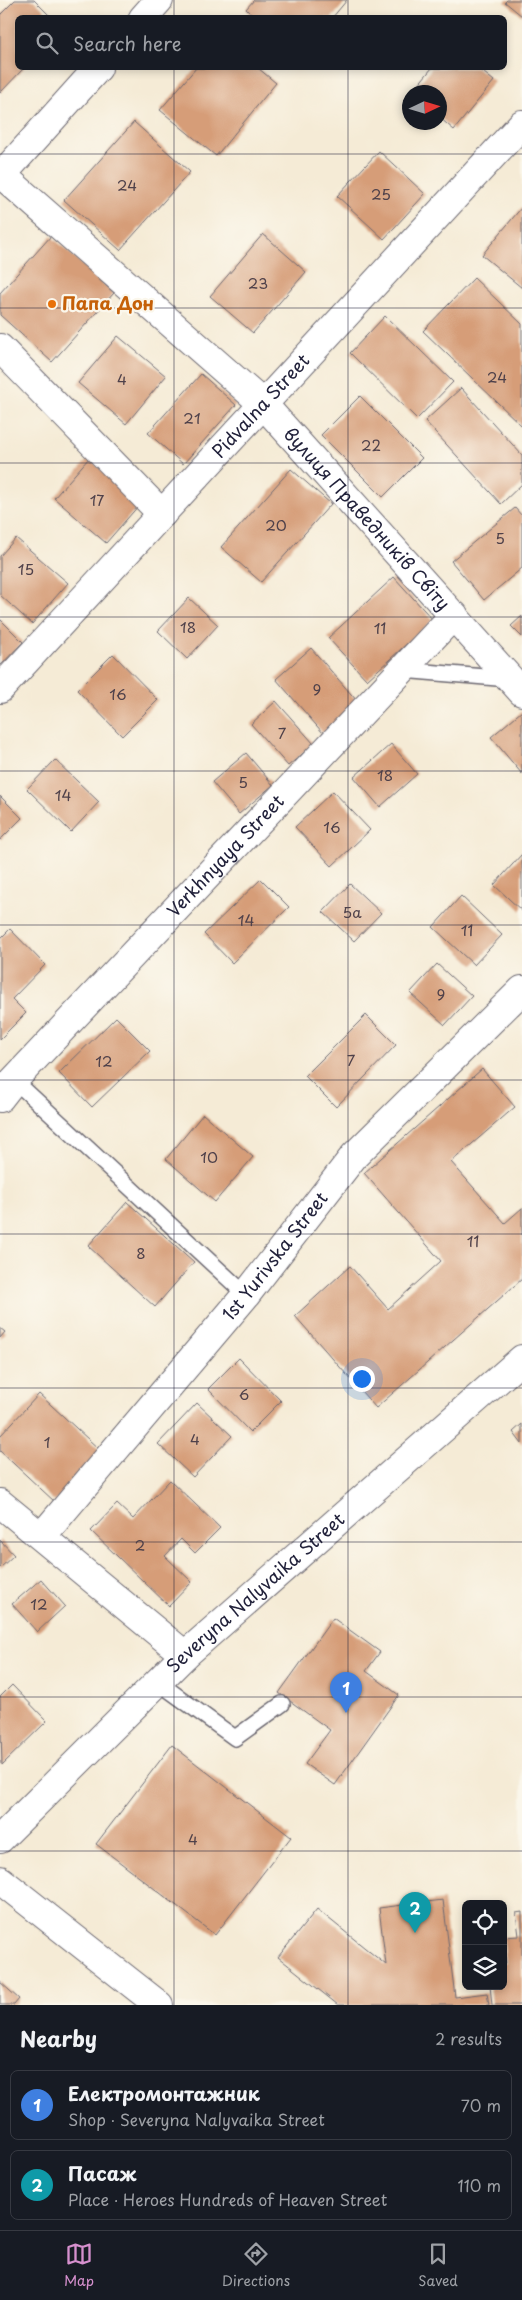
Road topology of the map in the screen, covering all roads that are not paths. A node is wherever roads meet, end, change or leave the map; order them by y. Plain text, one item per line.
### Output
1 (159, 0) edge
2 (146, 15) edge
3 (96, 70) edge
4 (522, 124) edge
5 (1, 176) edge
6 (0, 348) edge
7 (263, 404) junction
8 (162, 514) junction
9 (454, 615) junction
10 (402, 670) junction
11 (516, 685) edge
12 (0, 689) edge
13 (522, 990) edge
14 (7, 1089) edge
15 (246, 1295) junction
16 (522, 1359) edge
17 (0, 1503) edge
18 (42, 1536) junction
19 (185, 1655) junction
20 (158, 1682) junction
21 (282, 1704) dead end
22 (0, 1839) edge
23 (0, 1880) edge
24 (159, 2005) edge

1 - 2 street
3 - 5 street
4 - 7 street, Pidvalna Street
5 - 7 street, вулиця Праведників Світу
6 - 8 street
7 - 8 street, Pidvalna Street
7 - 9 street, вулиця Праведників Світу
8 - 12 street, Pidvalna Street
9 - 10 street, Verkhnyaya Street
9 - 11 street, вулиця Праведників Світу
10 - 11 lane
10 - 14 street, Verkhnyaya Street
13 - 15 street, 1st Yurivska Street
14 - 15 lane
15 - 18 street, 1st Yurivska Street
16 - 19 street, Severyna Nalyvaika Street
17 - 18 street
18 - 19 street
19 - 20 street, Severyna Nalyvaika Street
20 - 21 lane
20 - 22 street, Severyna Nalyvaika Street
23 - 24 street

